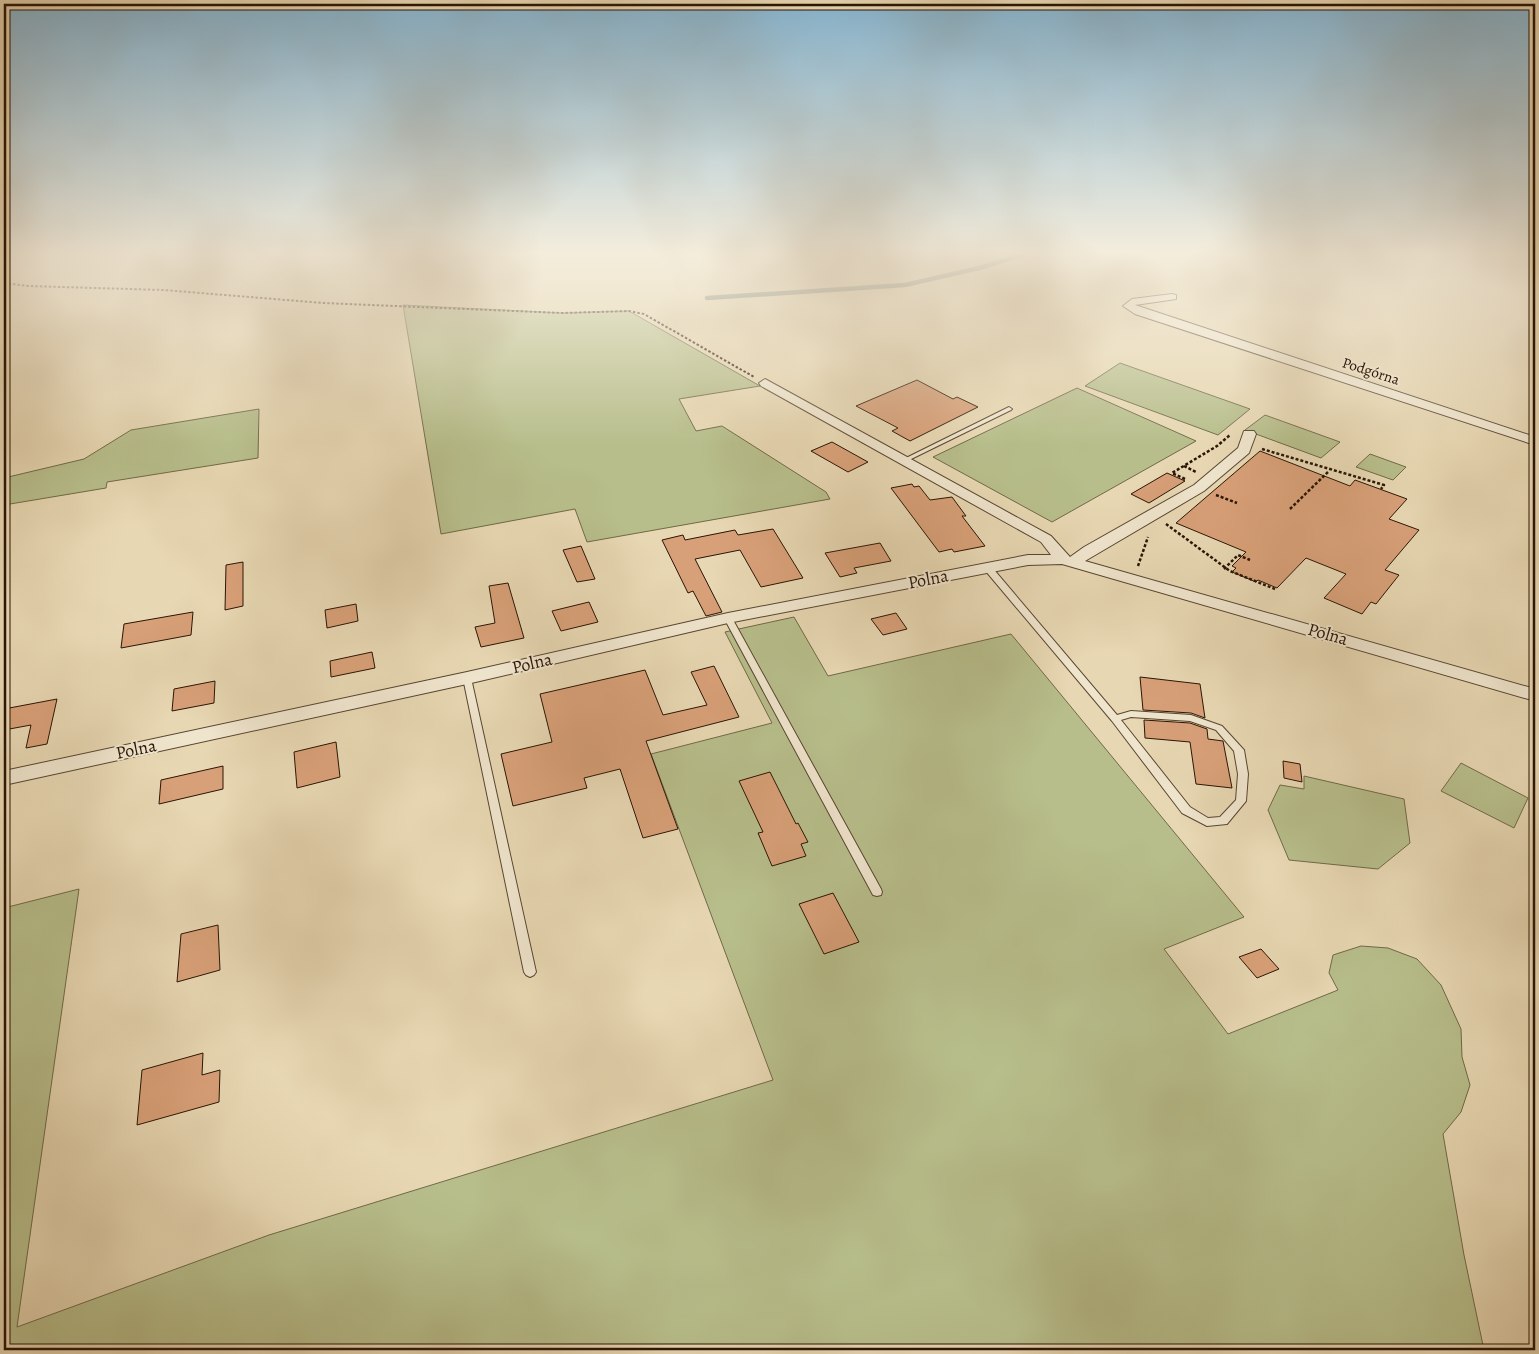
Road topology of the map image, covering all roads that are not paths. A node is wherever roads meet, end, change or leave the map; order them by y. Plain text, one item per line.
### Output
1 (1158, 318) edge
2 (765, 383) road end
3 (1009, 409) dead end
4 (1248, 439) road end
5 (1535, 441) edge
6 (903, 461) junction
7 (1067, 560) junction
8 (988, 567) junction
9 (728, 618) junction
10 (466, 678) junction
11 (1535, 695) edge
12 (1115, 719) junction
13 (4, 778) edge
14 (877, 892) dead end
15 (530, 972) dead end

1 - 5 street, Podgórna
2 - 6 street
3 - 6 lane
4 - 7 street
6 - 7 street
7 - 8 street, Polna
7 - 11 street, Polna
8 - 9 street, Polna
8 - 12 lane
9 - 10 street, Polna
9 - 14 lane
10 - 13 street, Polna
10 - 15 lane
12 - 12 lane

